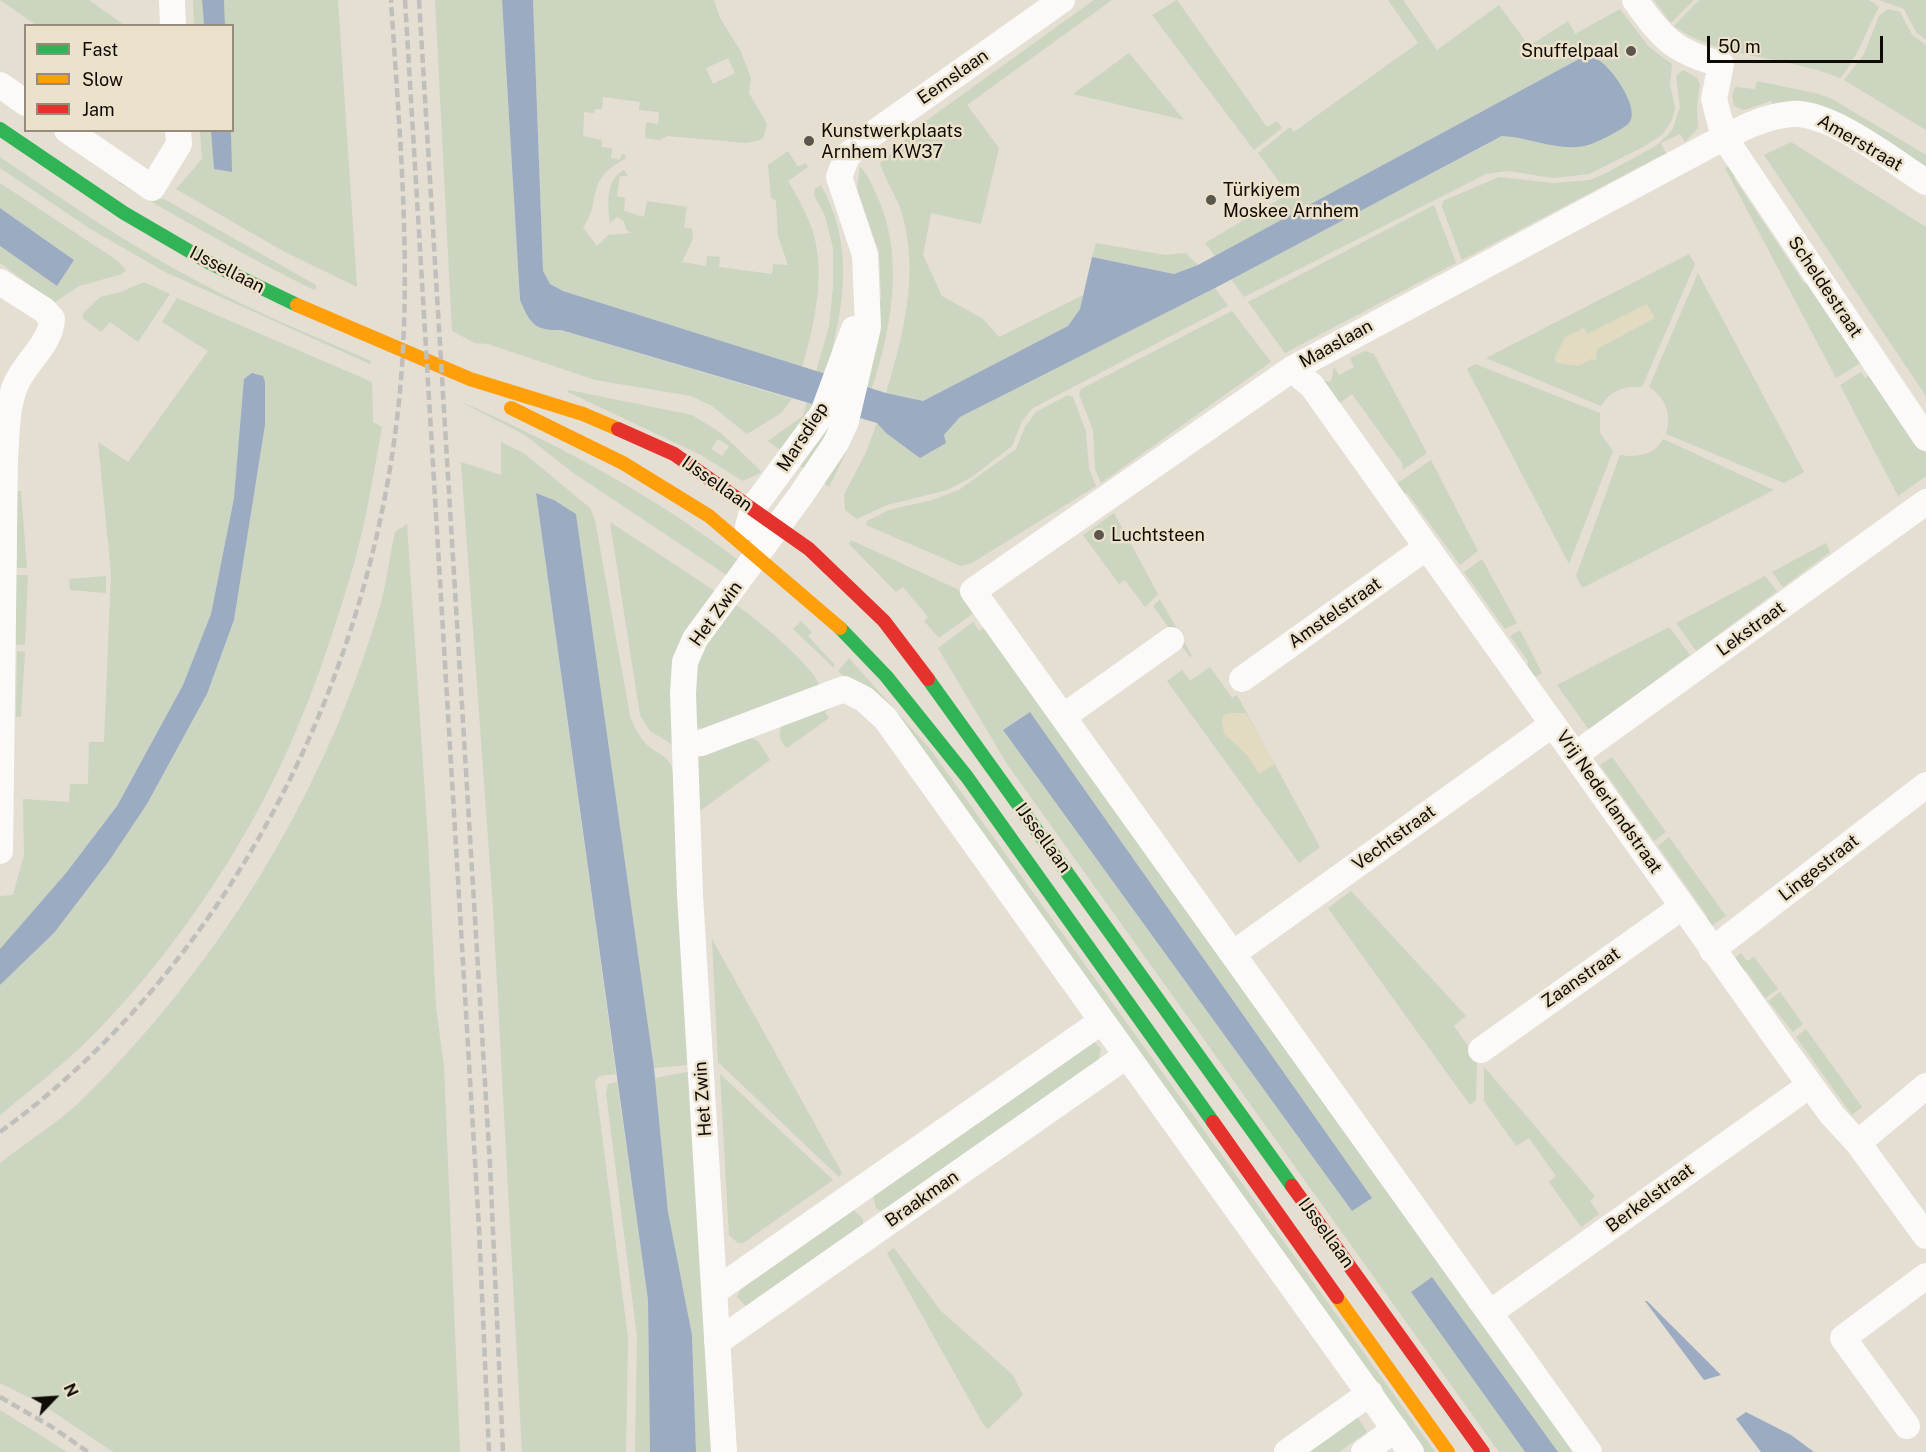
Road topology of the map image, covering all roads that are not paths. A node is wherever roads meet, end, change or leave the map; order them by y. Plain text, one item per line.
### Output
1 (172, 0) edge
2 (1062, 0) edge
3 (1635, 0) edge
4 (173, 24) edge
5 (0, 85) edge
6 (24, 102) edge
7 (0, 129) edge
8 (70, 132) edge
9 (178, 132) edge
10 (1724, 137) junction
11 (847, 156) joint
12 (1926, 182) edge
13 (0, 282) edge
14 (1292, 369) junction
15 (470, 379) junction
16 (835, 417) junction
17 (1926, 438) edge
18 (1926, 502) edge
19 (753, 508) junction
20 (778, 526) junction
21 (1427, 547) junction
22 (750, 552) junction
23 (1171, 640) dead end
24 (1242, 679) dead end
25 (1064, 716) junction
26 (1553, 724) junction
27 (684, 749) junction
28 (1575, 755) junction
29 (1926, 785) edge
30 (0, 851) edge
31 (1682, 907) junction
32 (1712, 950) junction
33 (1234, 953) junction
34 (1102, 1021) junction
35 (1480, 1050) dead end
36 (1126, 1056) junction
37 (1810, 1085) junction
38 (1923, 1095) edge
39 (1858, 1143) junction
40 (1926, 1236) edge
41 (1926, 1276) edge
42 (715, 1291) junction
43 (1491, 1312) junction
44 (717, 1342) junction
45 (1370, 1393) junction
46 (1907, 1426) dead end
47 (1395, 1429) junction
48 (724, 1452) edge
49 (1287, 1452) edge
50 (1364, 1452) edge
51 (1412, 1452) edge
52 (1448, 1452) edge
53 (1483, 1452) edge
54 (1589, 1452) edge

1 - 4 street
2 - 11 street, Eemslaan
3 - 10 street, Scheldestraat
5 - 6 street
7 - 15 main road, IJssellaan
8 - 9 street
10 - 12 street, Amerstraat
10 - 14 street, Maaslaan
10 - 17 street, Scheldestraat
11 - 16 street, Marsdiep
13 - 30 street
14 - 21 street, Vrij Nederlandstraat
14 - 25 street, Maaslaan
15 - 19 main road, IJssellaan
15 - 22 main road, IJssellaan
16 - 19 street, Marsdiep
16 - 20 street, Marsdiep
18 - 28 street, Lekstraat
19 - 20 main road, IJssellaan
19 - 22 street, Marsdiep
20 - 22 street, Marsdiep
20 - 53 main road, IJssellaan
21 - 24 street, Amstelstraat
21 - 26 street, Vrij Nederlandstraat
22 - 27 street, Het Zwin
22 - 52 main road, IJssellaan
23 - 25 street
25 - 33 street
26 - 28 street, Vrij Nederlandstraat
26 - 33 street, Vechtstraat
27 - 34 street
27 - 42 street, Het Zwin
28 - 31 street, Vrij Nederlandstraat
29 - 32 street, Lingestraat
31 - 32 street, Vrij Nederlandstraat
31 - 35 street, Zaanstraat
32 - 37 street, Vrij Nederlandstraat
33 - 43 street
34 - 36 street
34 - 42 street
36 - 44 street, Braakman
36 - 45 street
37 - 39 street, Vrij Nederlandstraat
37 - 43 street, Berkelstraat
38 - 39 street
39 - 40 street, Vrij Nederlandstraat
41 - 46 street
42 - 44 street, Het Zwin
43 - 54 street
44 - 48 street, Het Zwin
45 - 47 street
45 - 49 street
47 - 50 street
47 - 51 street

